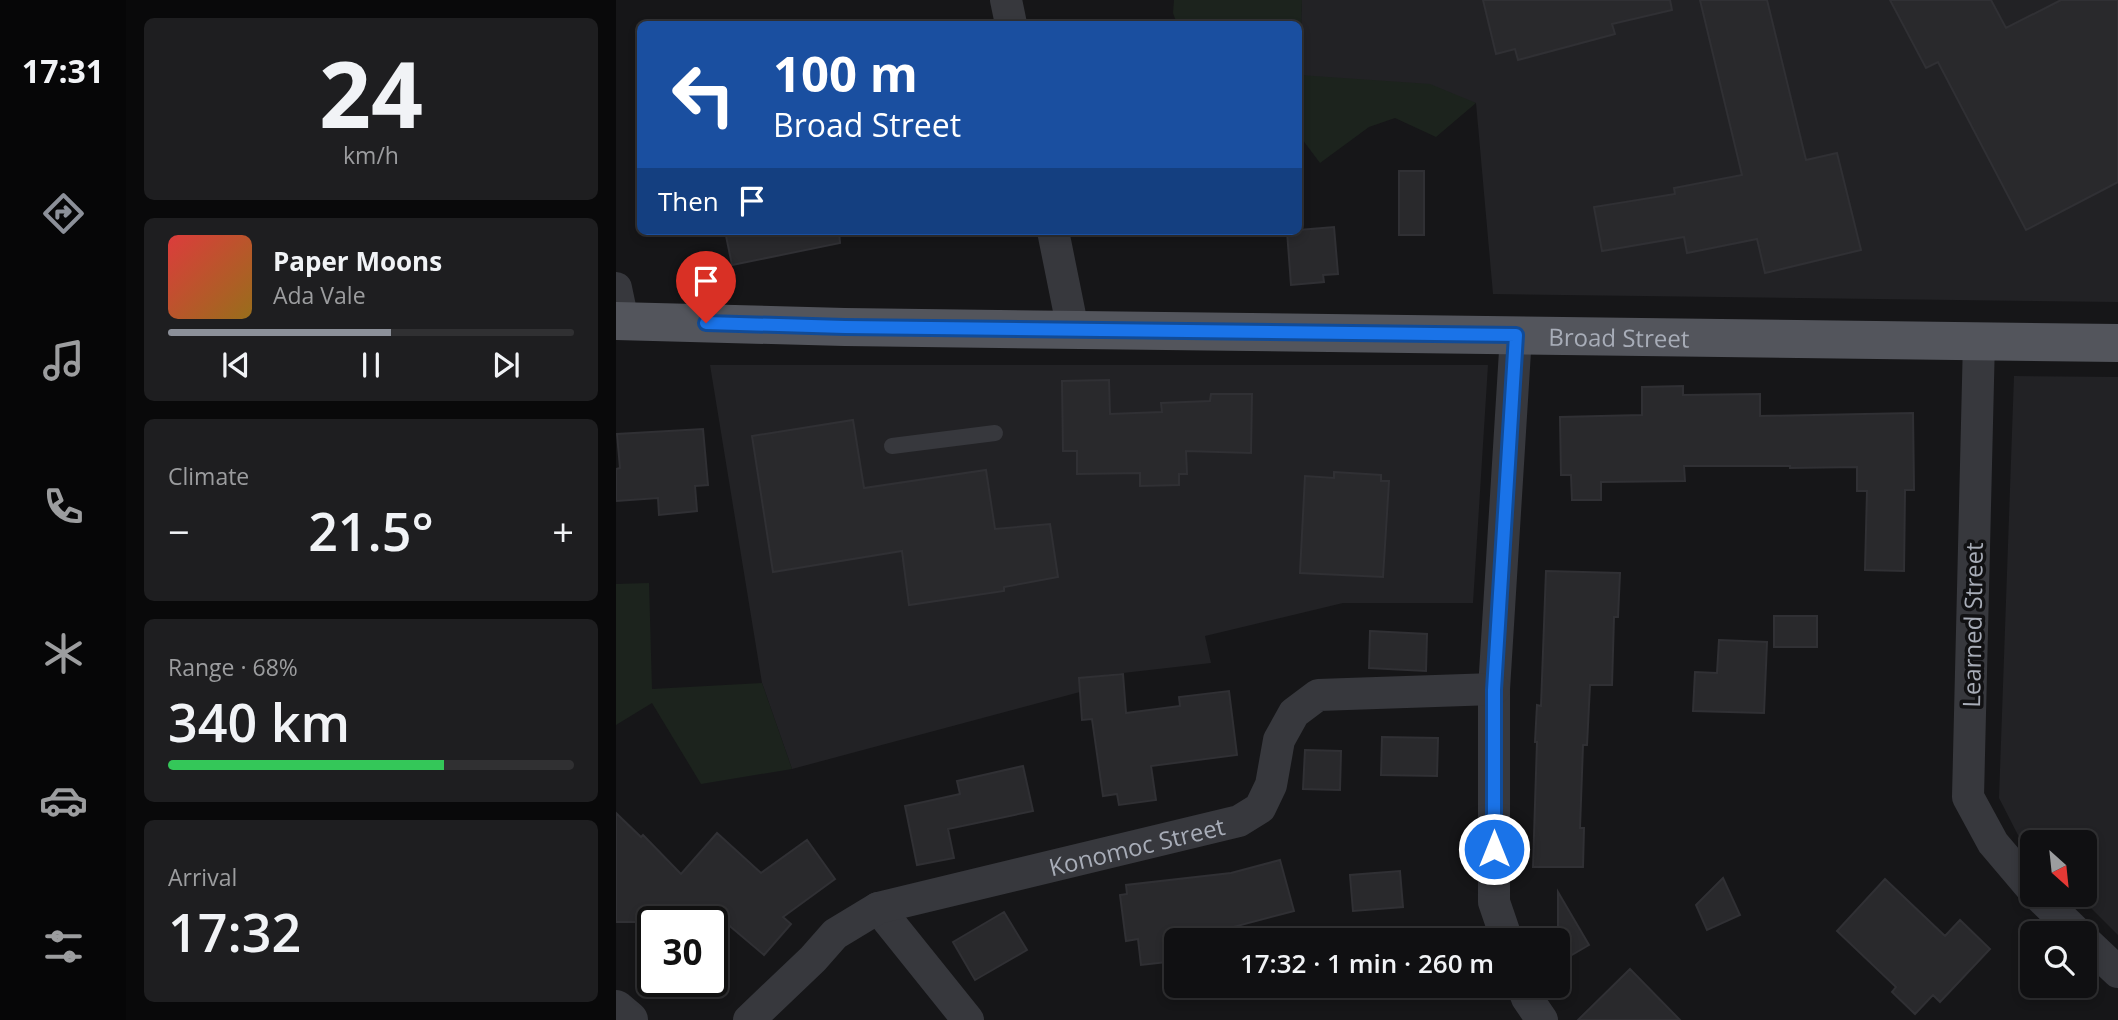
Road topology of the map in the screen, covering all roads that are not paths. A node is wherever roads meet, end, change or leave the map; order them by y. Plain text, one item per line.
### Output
1 (1006, 0) edge
2 (1010, 21) edge
3 (1054, 235) edge
4 (618, 310) edge
5 (1073, 330) junction
6 (1516, 335) junction
7 (1979, 340) junction
8 (2118, 343) edge
9 (995, 433) dead end
10 (892, 446) dead end
11 (1494, 690) junction
12 (2020, 875) edge
13 (2050, 907) edge
14 (878, 908) junction
15 (2065, 921) edge
16 (1503, 928) edge
17 (2097, 952) edge
18 (2118, 972) edge
19 (1527, 998) edge
20 (616, 1009) edge
21 (629, 1020) edge
22 (749, 1020) edge
23 (968, 1020) edge
24 (1542, 1020) edge

1 - 2 street
3 - 5 street
4 - 5 main road, Broad Street
5 - 6 main road, Broad Street
6 - 7 main road, Broad Street
6 - 11 street
7 - 8 main road, Broad Street
7 - 12 street, Learned Street
9 - 10 lane
11 - 14 street, Konomoc Street
11 - 16 street
13 - 15 street
14 - 22 street, Konomoc Street
14 - 23 street
17 - 18 street
19 - 24 street
20 - 21 street

